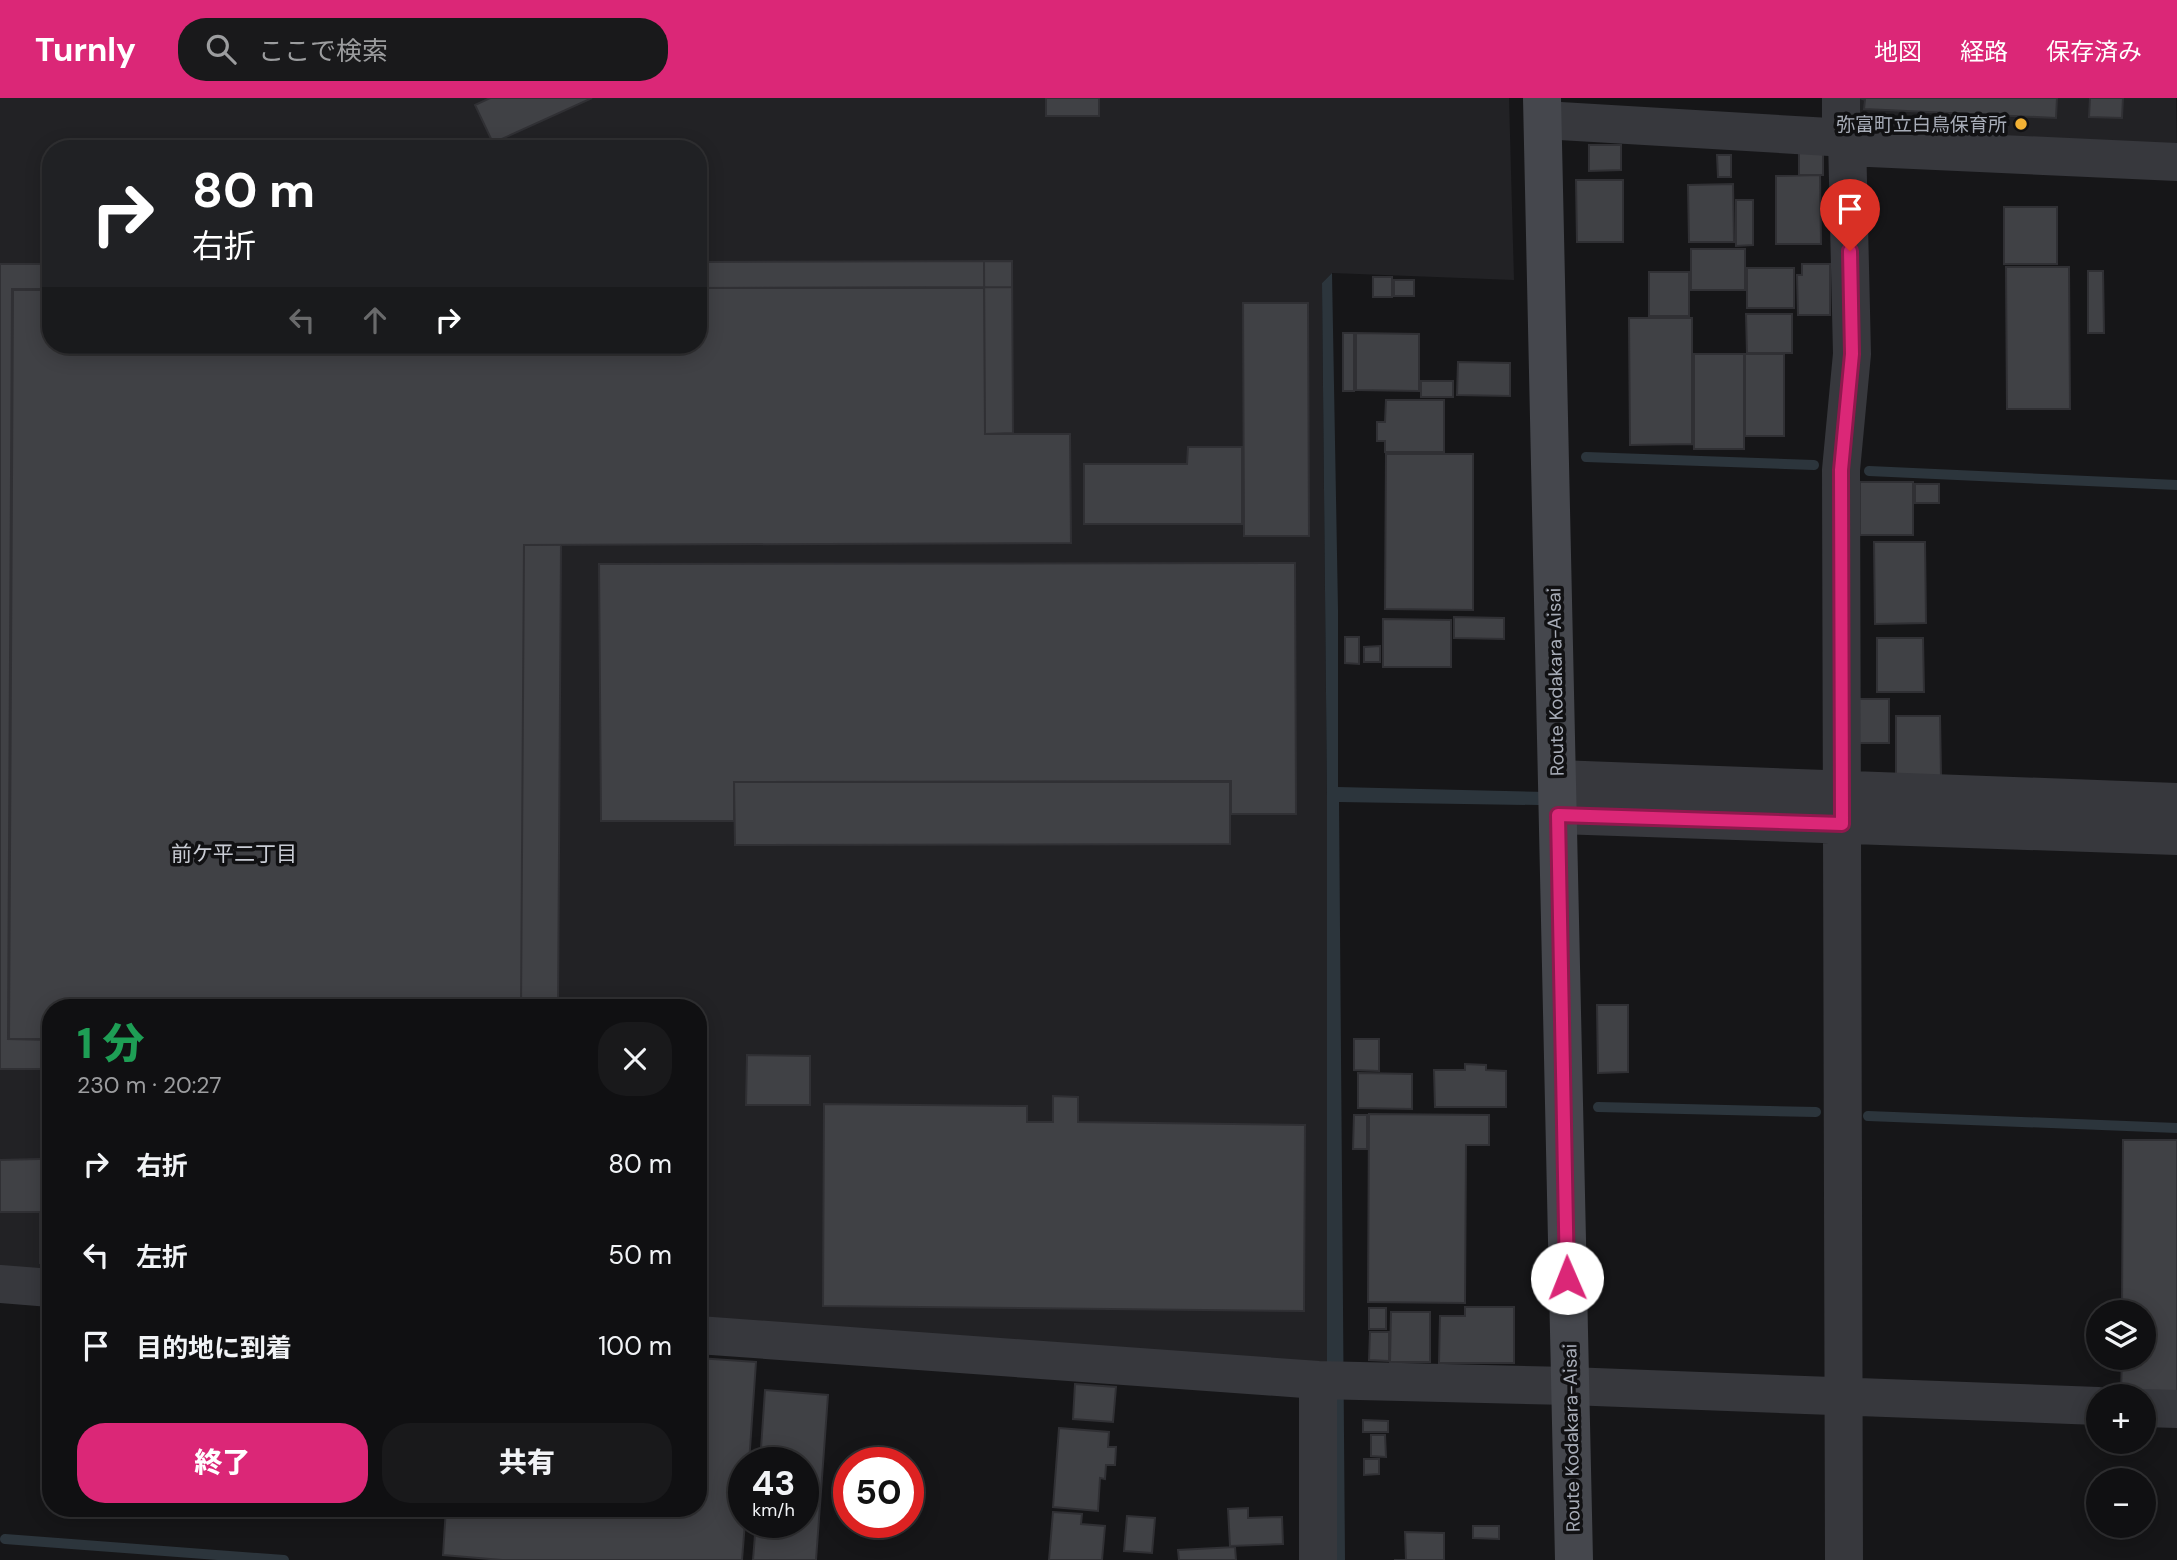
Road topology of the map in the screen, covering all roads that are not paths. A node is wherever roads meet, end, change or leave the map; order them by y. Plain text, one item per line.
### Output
1 (1841, 98) edge
2 (1543, 109) edge
3 (1844, 142) junction
4 (2177, 162) edge
5 (1557, 797) junction
6 (2177, 802) edge
7 (1841, 807) junction
8 (2177, 836) edge
9 (0, 1284) edge
10 (42, 1287) edge
11 (707, 1336) edge
12 (1333, 1380) junction
13 (1569, 1386) junction
14 (1842, 1397) junction
15 (2086, 1406) edge
16 (2156, 1408) edge
17 (2177, 1409) edge
18 (1318, 1560) edge
19 (1574, 1560) edge
20 (1844, 1560) edge

1 - 3 street
2 - 3 street
2 - 5 main road, Route Kodakara-Aisai
3 - 4 street
3 - 7 street
5 - 7 street
5 - 13 main road, Route Kodakara-Aisai
6 - 7 street
7 - 8 street
7 - 14 street
9 - 10 street
11 - 12 street
12 - 13 street
12 - 18 street
13 - 14 street
13 - 19 main road, Route Kodakara-Aisai
14 - 15 street
14 - 20 street
16 - 17 street

